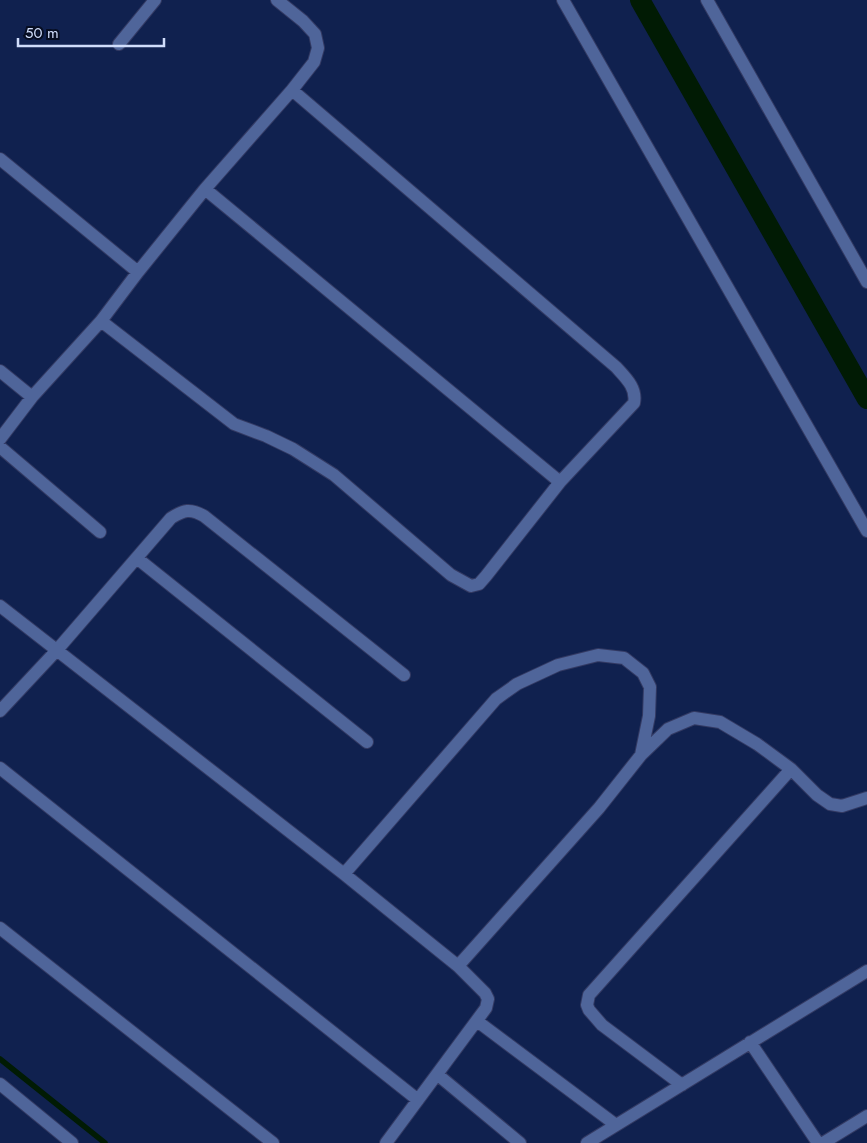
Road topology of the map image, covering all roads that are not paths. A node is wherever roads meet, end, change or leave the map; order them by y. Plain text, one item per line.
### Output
1 (155, 0) edge
2 (277, 0) edge
3 (563, 0) edge
4 (707, 0) edge
5 (119, 44) dead end
6 (292, 90) junction
7 (0, 159) edge
8 (205, 189) junction
9 (138, 272) junction
10 (867, 282) edge
11 (101, 320) junction
12 (0, 371) edge
13 (32, 397) junction
14 (0, 439) edge
15 (0, 448) edge
16 (560, 482) junction
17 (867, 531) edge
18 (100, 532) dead end
19 (138, 559) junction
20 (0, 606) edge
21 (57, 650) junction
22 (404, 675) dead end
23 (0, 711) edge
24 (366, 742) dead end
25 (641, 755) junction
26 (0, 768) edge
27 (791, 769) junction
28 (867, 798) edge
29 (344, 874) junction
30 (0, 928) edge
31 (458, 966) junction
32 (867, 971) edge
33 (476, 1021) junction
34 (750, 1042) junction
35 (438, 1075) junction
36 (0, 1084) edge
37 (682, 1086) junction
38 (418, 1100) junction
39 (867, 1116) edge
40 (616, 1125) junction
41 (72, 1143) edge
42 (273, 1143) edge
43 (386, 1143) edge
44 (520, 1143) edge
45 (587, 1143) edge
46 (818, 1143) edge
47 (823, 1143) edge

1 - 5 street
2 - 6 street
3 - 17 street
4 - 10 street
6 - 8 street
6 - 16 street
7 - 9 street
8 - 9 street
8 - 16 street
9 - 11 street
11 - 13 street
11 - 16 street
12 - 13 street
13 - 14 street
15 - 18 street
19 - 21 street
19 - 22 street
19 - 24 street
20 - 21 street
21 - 23 street
21 - 29 street
25 - 27 street
25 - 29 street
25 - 31 street
26 - 38 street
27 - 28 street
27 - 37 street
29 - 31 street
30 - 42 street
31 - 33 street
32 - 34 street
33 - 35 street
33 - 40 street
34 - 37 street
34 - 46 street
35 - 38 street
35 - 44 street
36 - 41 street
37 - 40 street
38 - 43 street
39 - 47 street
40 - 45 street

